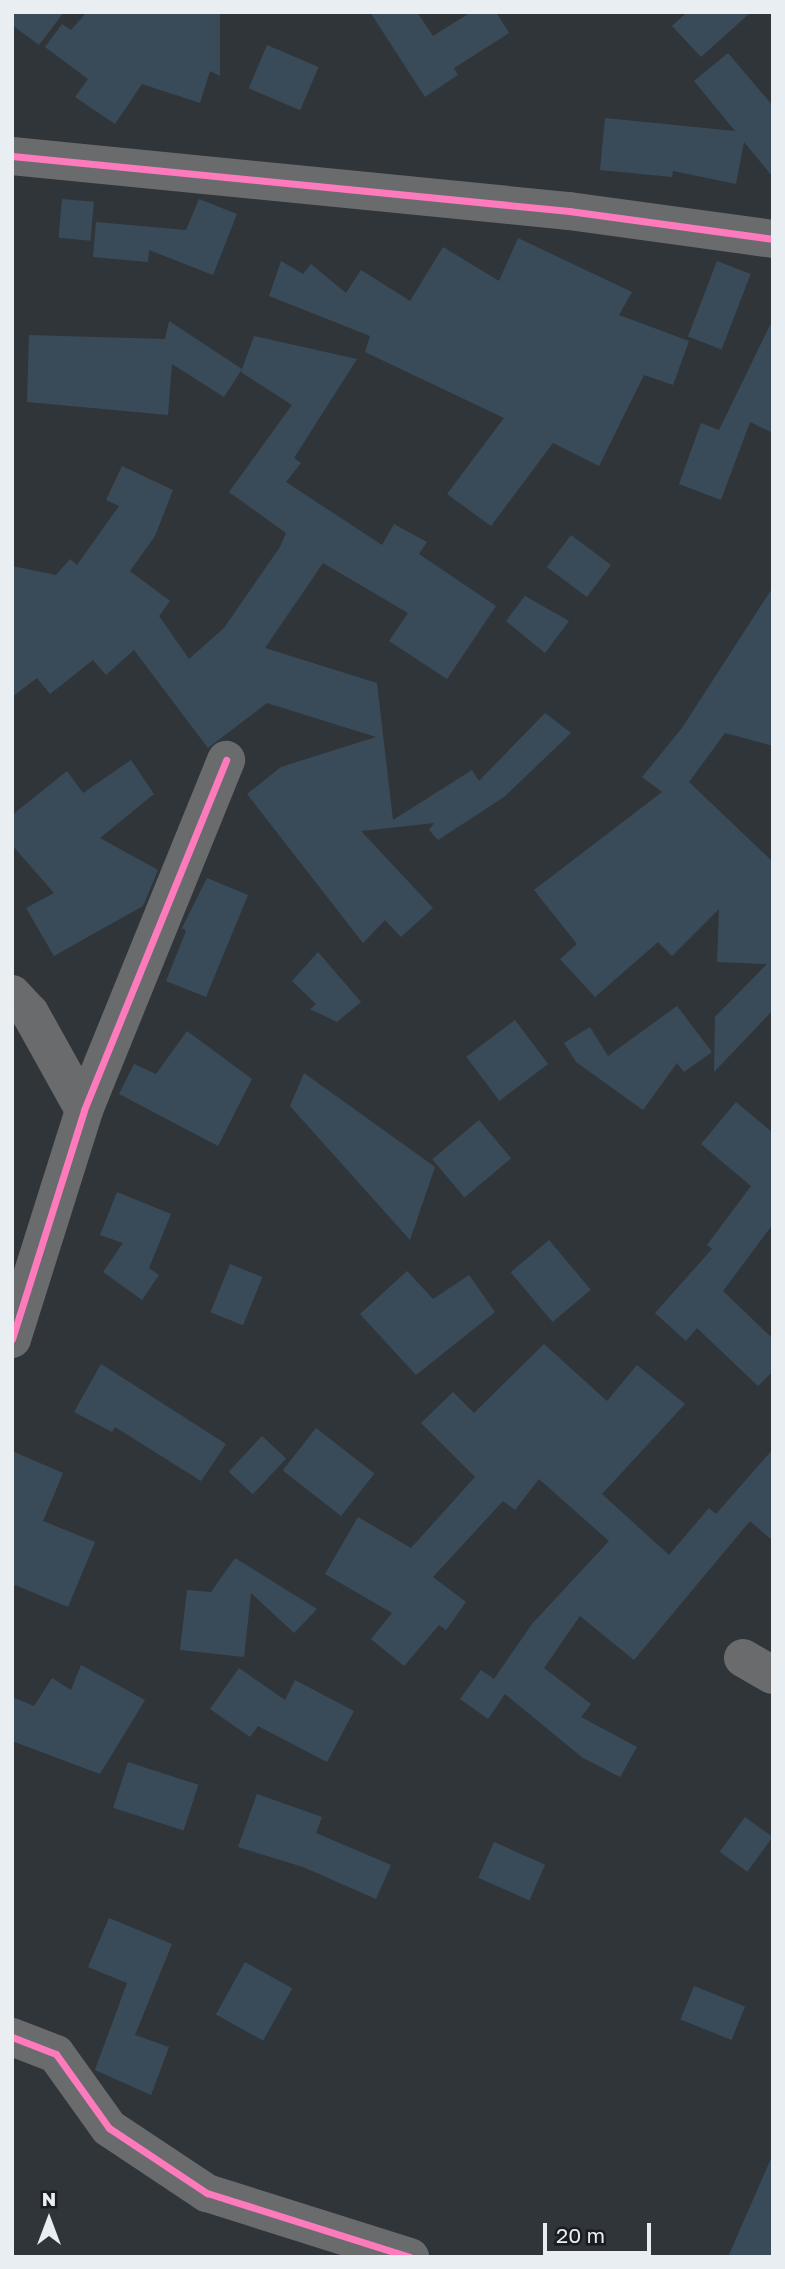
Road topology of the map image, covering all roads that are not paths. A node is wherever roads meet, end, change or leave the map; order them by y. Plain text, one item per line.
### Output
1 (12, 156) edge
2 (773, 239) edge
3 (226, 760) dead end
4 (12, 994) edge
5 (84, 1110) junction
6 (12, 1339) edge
7 (12, 2037) edge
8 (410, 2257) edge

1 - 2 street
3 - 5 street
4 - 5 street
5 - 6 street
7 - 8 street

